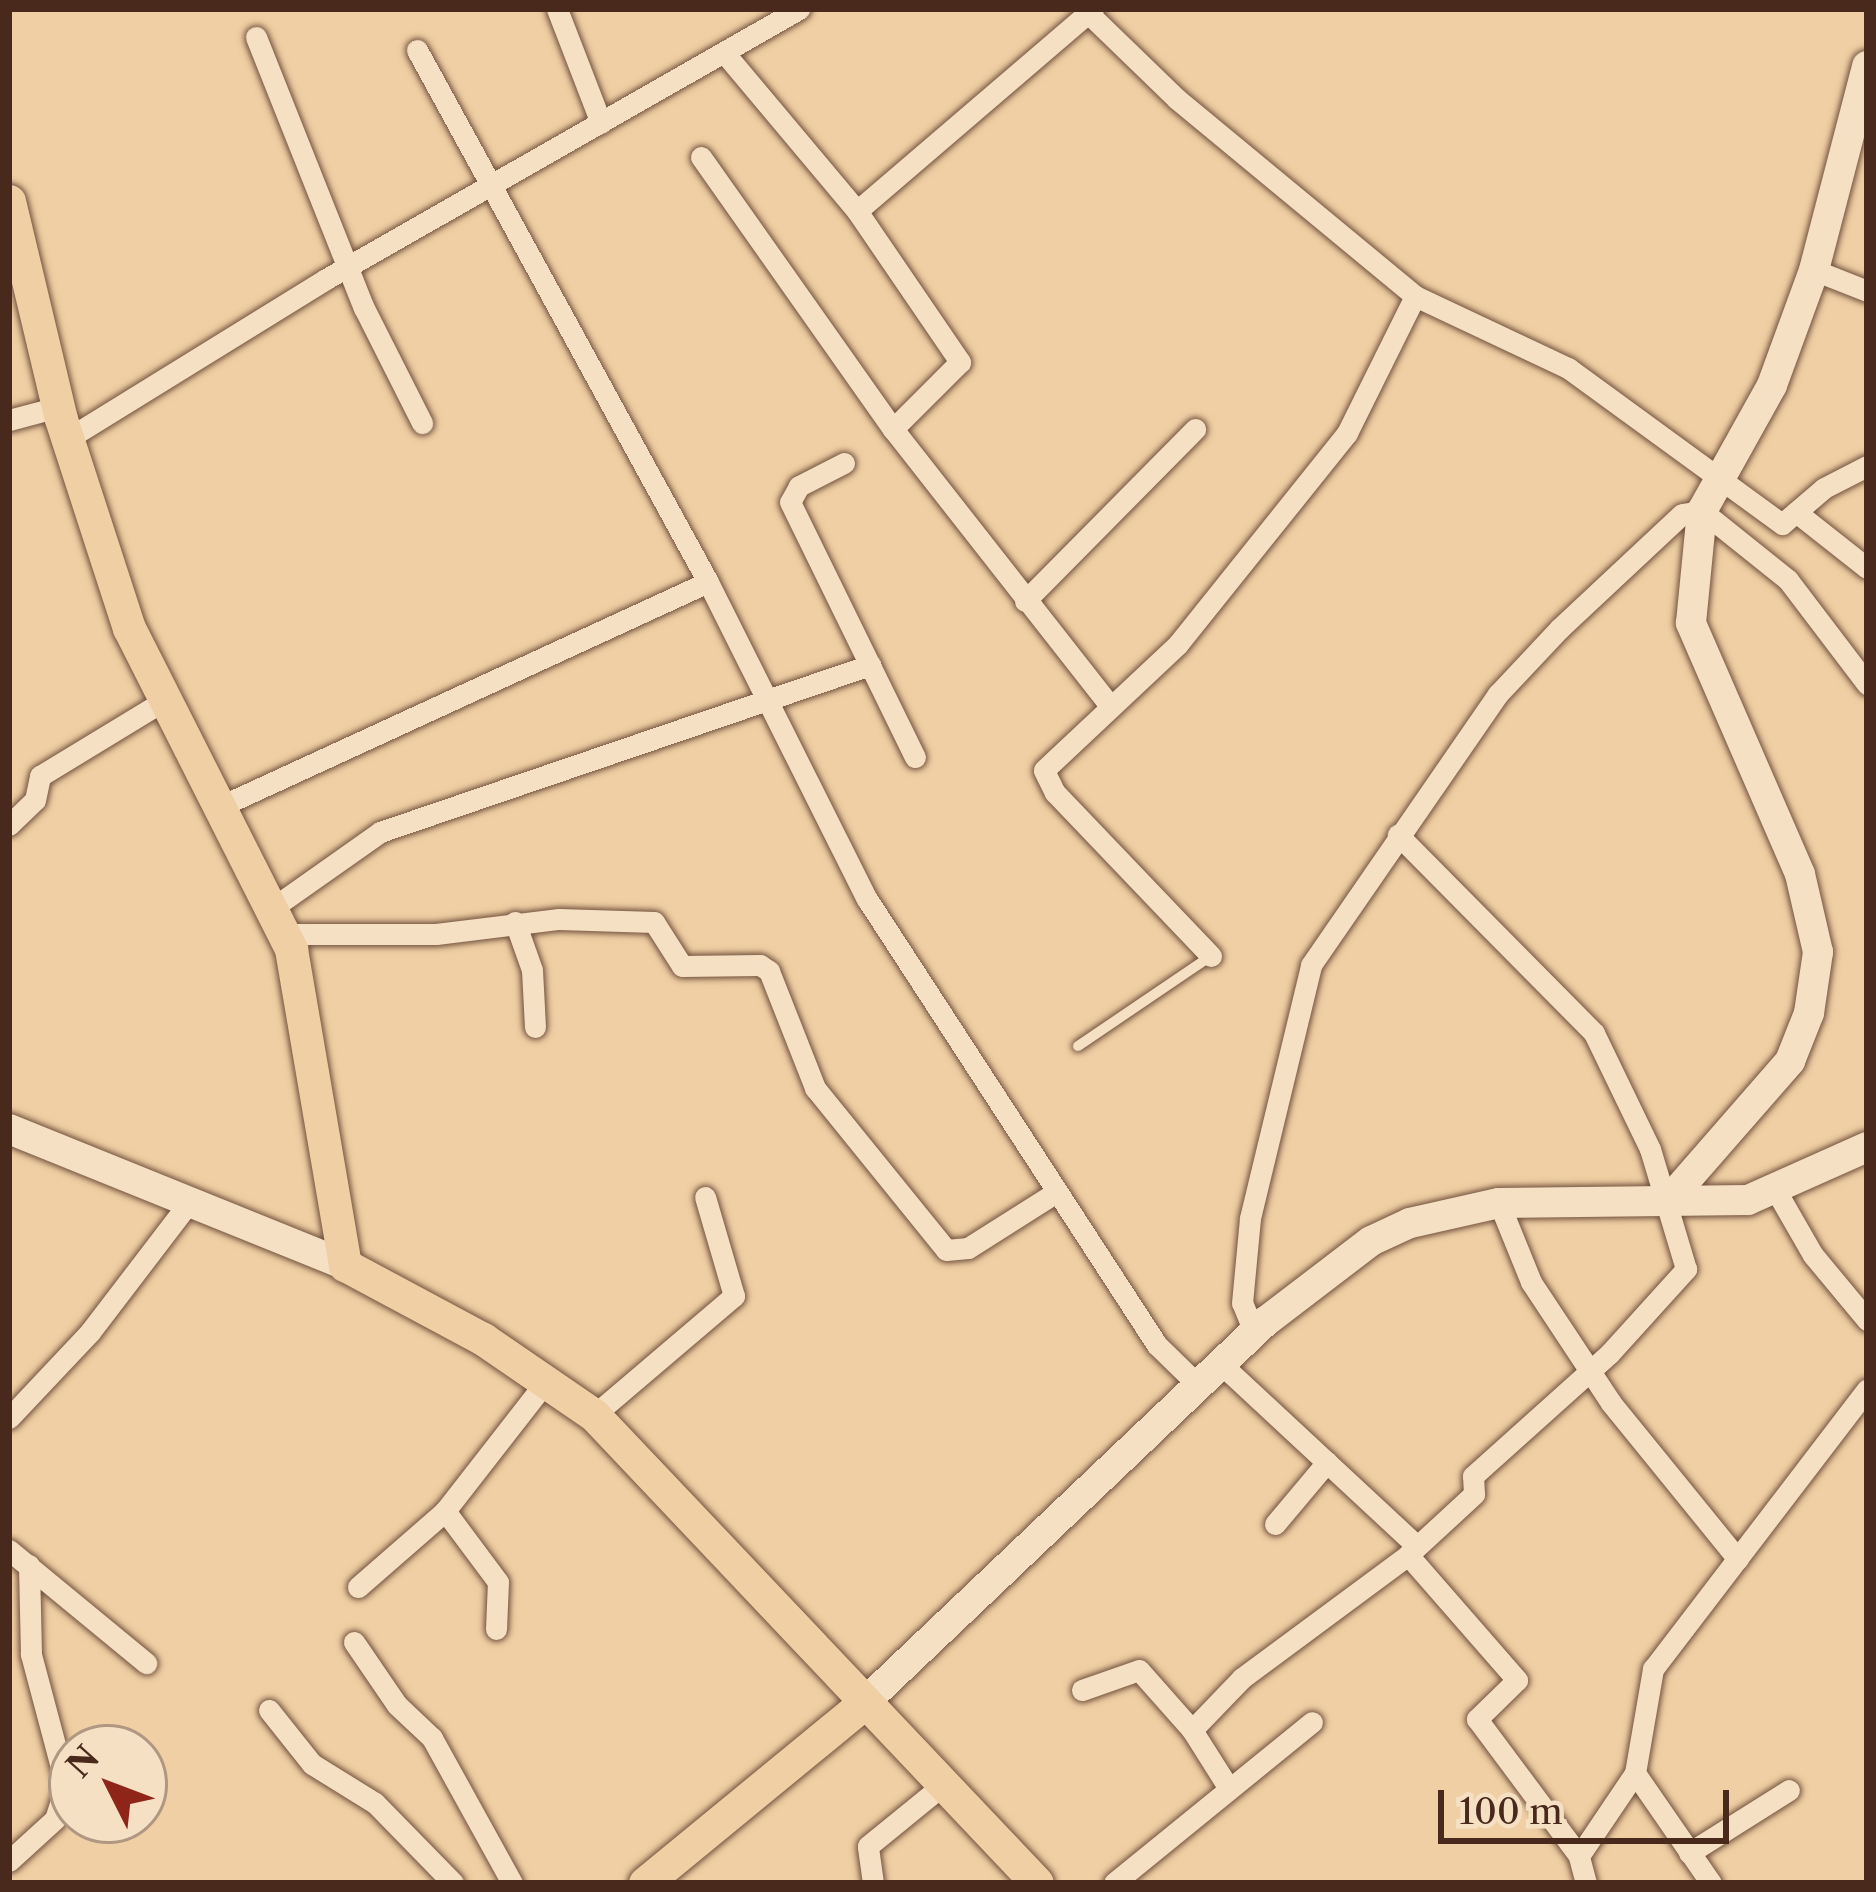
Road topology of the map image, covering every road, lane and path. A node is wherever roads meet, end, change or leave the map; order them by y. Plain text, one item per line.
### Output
1 (557, 9) edge
2 (799, 9) edge
3 (1088, 10) edge
4 (256, 37) dead end
5 (417, 50) dead end
6 (727, 56) junction
7 (1867, 66) edge
8 (601, 123) junction
9 (701, 157) dead end
10 (491, 186) junction
11 (9, 200) edge
12 (856, 211) junction
13 (348, 266) junction
14 (1814, 270) junction
15 (1867, 291) edge
16 (1415, 296) junction
17 (9, 420) edge
18 (63, 423) junction
19 (422, 423) dead end
20 (893, 429) junction
21 (1195, 429) dead end
22 (844, 463) dead end
23 (1867, 466) edge
24 (1720, 478) junction
25 (1702, 511) junction
26 (1796, 512) junction
27 (1867, 568) edge
28 (709, 581) junction
29 (1025, 601) junction
30 (870, 665) junction
31 (1867, 684) edge
32 (165, 700) junction
33 (770, 702) junction
34 (1110, 706) junction
35 (915, 757) dead end
36 (219, 807) junction
37 (9, 825) edge
38 (1397, 835) junction
39 (277, 921) junction
40 (514, 922) junction
41 (1211, 956) joint
42 (535, 1027) dead end
43 (1078, 1046) dead end
44 (9, 1129) edge
45 (1867, 1148) edge
46 (1775, 1189) junction
47 (1055, 1192) junction
48 (705, 1197) dead end
49 (190, 1201) junction
50 (1668, 1201) junction
51 (1499, 1203) junction
52 (345, 1265) junction
53 (1867, 1320) edge
54 (1254, 1333) junction
55 (1589, 1370) junction
56 (1209, 1375) junction
57 (543, 1385) junction
58 (1867, 1389) edge
59 (595, 1415) junction
60 (9, 1418) edge
61 (1327, 1462) junction
62 (445, 1511) junction
63 (1275, 1524) dead end
64 (9, 1550) edge
65 (1412, 1551) junction
66 (1738, 1559) junction
67 (29, 1564) junction
68 (358, 1587) dead end
69 (496, 1629) dead end
70 (354, 1642) dead end
71 (146, 1663) dead end
72 (1082, 1690) dead end
73 (863, 1704) junction
74 (269, 1710) dead end
75 (1312, 1722) dead end
76 (1192, 1730) junction
77 (1635, 1773) junction
78 (944, 1784) junction
79 (1228, 1787) junction
80 (1790, 1790) dead end
81 (1689, 1853) junction
82 (1579, 1856) junction
83 (9, 1865) edge
84 (22, 1883) edge
85 (453, 1883) edge
86 (512, 1883) edge
87 (644, 1883) edge
88 (873, 1883) edge
89 (1037, 1883) edge
90 (1114, 1883) edge
91 (1586, 1883) edge
92 (1711, 1883) edge

1 - 8 street
2 - 6 street
3 - 12 street
3 - 16 street
4 - 13 street
5 - 10 street
6 - 8 street
6 - 12 street
7 - 14 main road
8 - 10 street
9 - 20 street
10 - 13 street
10 - 28 street
11 - 18 main road
12 - 20 street
13 - 18 street
13 - 19 street
14 - 15 street
14 - 24 main road
16 - 24 street
16 - 34 street
17 - 18 street
18 - 32 main road
20 - 29 street
21 - 29 street
22 - 30 street
23 - 26 street
24 - 25 main road
24 - 26 street
25 - 31 street
25 - 38 street
25 - 50 main road
26 - 27 street
28 - 33 street
28 - 36 street
29 - 34 street
30 - 33 street
30 - 35 street
32 - 36 main road
32 - 37 street
33 - 39 street
33 - 47 street
34 - 41 street
36 - 39 main road
38 - 50 street
38 - 54 street
39 - 40 street
39 - 52 main road
40 - 42 street
40 - 47 street
41 - 43 lane
44 - 49 main road
45 - 46 main road
46 - 50 main road
46 - 53 street
47 - 56 street
48 - 59 street
49 - 52 main road
49 - 60 street
50 - 51 main road
50 - 55 street
51 - 54 main road
51 - 55 street
52 - 57 main road
54 - 56 main road
55 - 65 street
55 - 66 street
56 - 61 street
56 - 73 main road
57 - 59 main road
57 - 62 street
58 - 66 street
59 - 73 main road
61 - 63 street
61 - 65 street
62 - 68 street
62 - 69 street
64 - 67 street
65 - 76 street
65 - 82 street
66 - 77 street
67 - 71 street
67 - 83 street
70 - 86 street
72 - 76 street
73 - 78 main road
73 - 87 main road
74 - 85 street
75 - 79 street
76 - 79 street
77 - 81 street
77 - 82 street
78 - 88 street
78 - 89 main road
79 - 90 street
80 - 81 street
81 - 92 street
82 - 91 street
83 - 84 street

